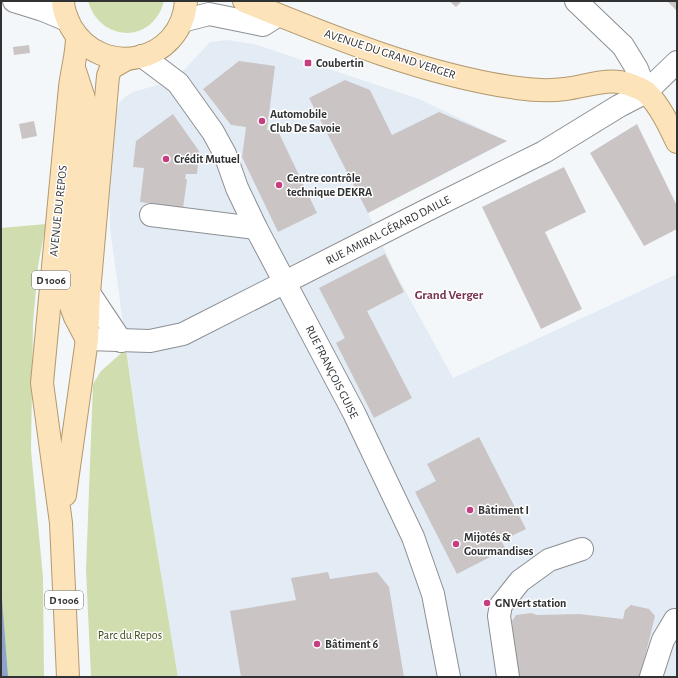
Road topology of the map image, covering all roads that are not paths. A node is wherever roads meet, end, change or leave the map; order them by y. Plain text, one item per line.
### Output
1 (14, 1) edge
2 (244, 1) edge
3 (576, 1) edge
4 (184, 11) edge
5 (277, 16) junction
6 (69, 19) edge
7 (167, 42) junction
8 (135, 58) junction
9 (677, 62) edge
10 (73, 65) junction
11 (178, 83) junction
12 (646, 92) junction
13 (677, 142) edge
14 (151, 215) dead end
15 (256, 228) junction
16 (285, 282) junction
17 (89, 293) junction
18 (86, 339) junction
19 (122, 341) junction
20 (61, 523) junction
21 (582, 549) dead end
22 (675, 620) dead end
23 (68, 677) edge
24 (449, 677) edge
25 (508, 677) edge
26 (651, 677) edge

1 - 6 street
2 - 5 main road, AVENUE DU GRAND VERGER
3 - 12 street
4 - 5 street
4 - 7 main road, AVENUE DU REPOS
5 - 12 main road, AVENUE DU GRAND VERGER
6 - 8 main road
6 - 10 main road, AVENUE DU REPOS / D 1006
7 - 8 main road, AVENUE DU REPOS
7 - 11 street, RUE FRANÇOIS GUISE
8 - 11 street, RUE FRANÇOIS GUISE
8 - 17 main road, AVENUE DU REPOS / D 1006
9 - 12 street, RUE AMIRAL GÉRARD DAILLE
10 - 18 main road, AVENUE DU REPOS / D 1006
10 - 20 main road, AVENUE DU REPOS / D 1006
11 - 15 street, RUE FRANÇOIS GUISE
12 - 13 main road
12 - 16 street, RUE AMIRAL GÉRARD DAILLE
14 - 15 street
15 - 16 street, RUE FRANÇOIS GUISE
16 - 19 street, RUE AMIRAL GÉRARD DAILLE
16 - 24 street, RUE FRANÇOIS GUISE
17 - 18 main road, AVENUE DU REPOS / D 1006
17 - 19 street
18 - 19 street, RUE AMIRAL GÉRARD DAILLE
18 - 20 main road, AVENUE DU REPOS / D 1006
20 - 23 main road, AVENUE DU REPOS / D 1006
21 - 25 street
22 - 26 street

